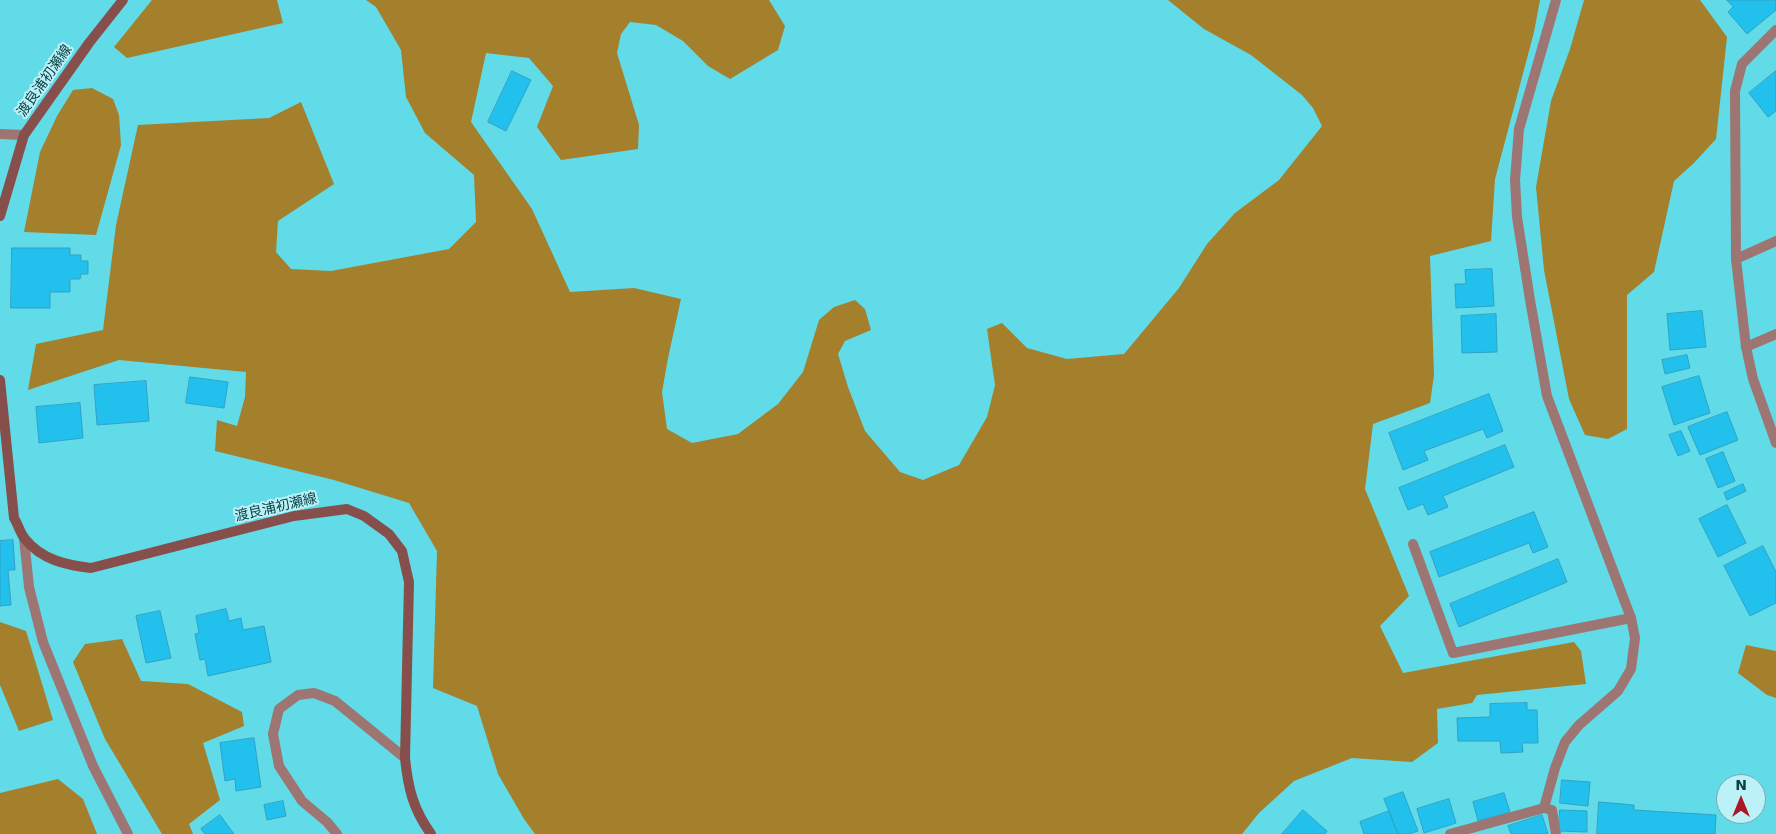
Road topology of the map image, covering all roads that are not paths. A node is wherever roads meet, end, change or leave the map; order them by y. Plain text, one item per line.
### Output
1 (123, 0) edge
2 (1556, 0) edge
3 (1776, 30) edge
4 (0, 134) edge
5 (24, 135) junction
6 (0, 216) edge
7 (1776, 241) edge
8 (1736, 259) junction
9 (1776, 334) edge
10 (1746, 347) junction
11 (0, 380) edge
12 (1776, 443) edge
13 (24, 538) junction
14 (1413, 544) dead end
15 (1631, 618) junction
16 (405, 758) junction
17 (1544, 808) junction
18 (128, 834) edge
19 (337, 834) edge
20 (432, 834) edge
21 (1450, 834) edge
22 (1556, 834) edge

1 - 5 main road, 渡良浦初瀬線
2 - 15 street
3 - 8 street
4 - 5 street
5 - 6 main road, 渡良浦初瀬線
7 - 8 street
8 - 10 street
9 - 10 street
10 - 12 street
11 - 13 main road, 渡良浦初瀬線
13 - 16 main road, 渡良浦初瀬線
13 - 18 street
14 - 15 street
15 - 17 street
16 - 19 street
16 - 20 main road, 渡良浦初瀬線
17 - 21 street
17 - 22 street

